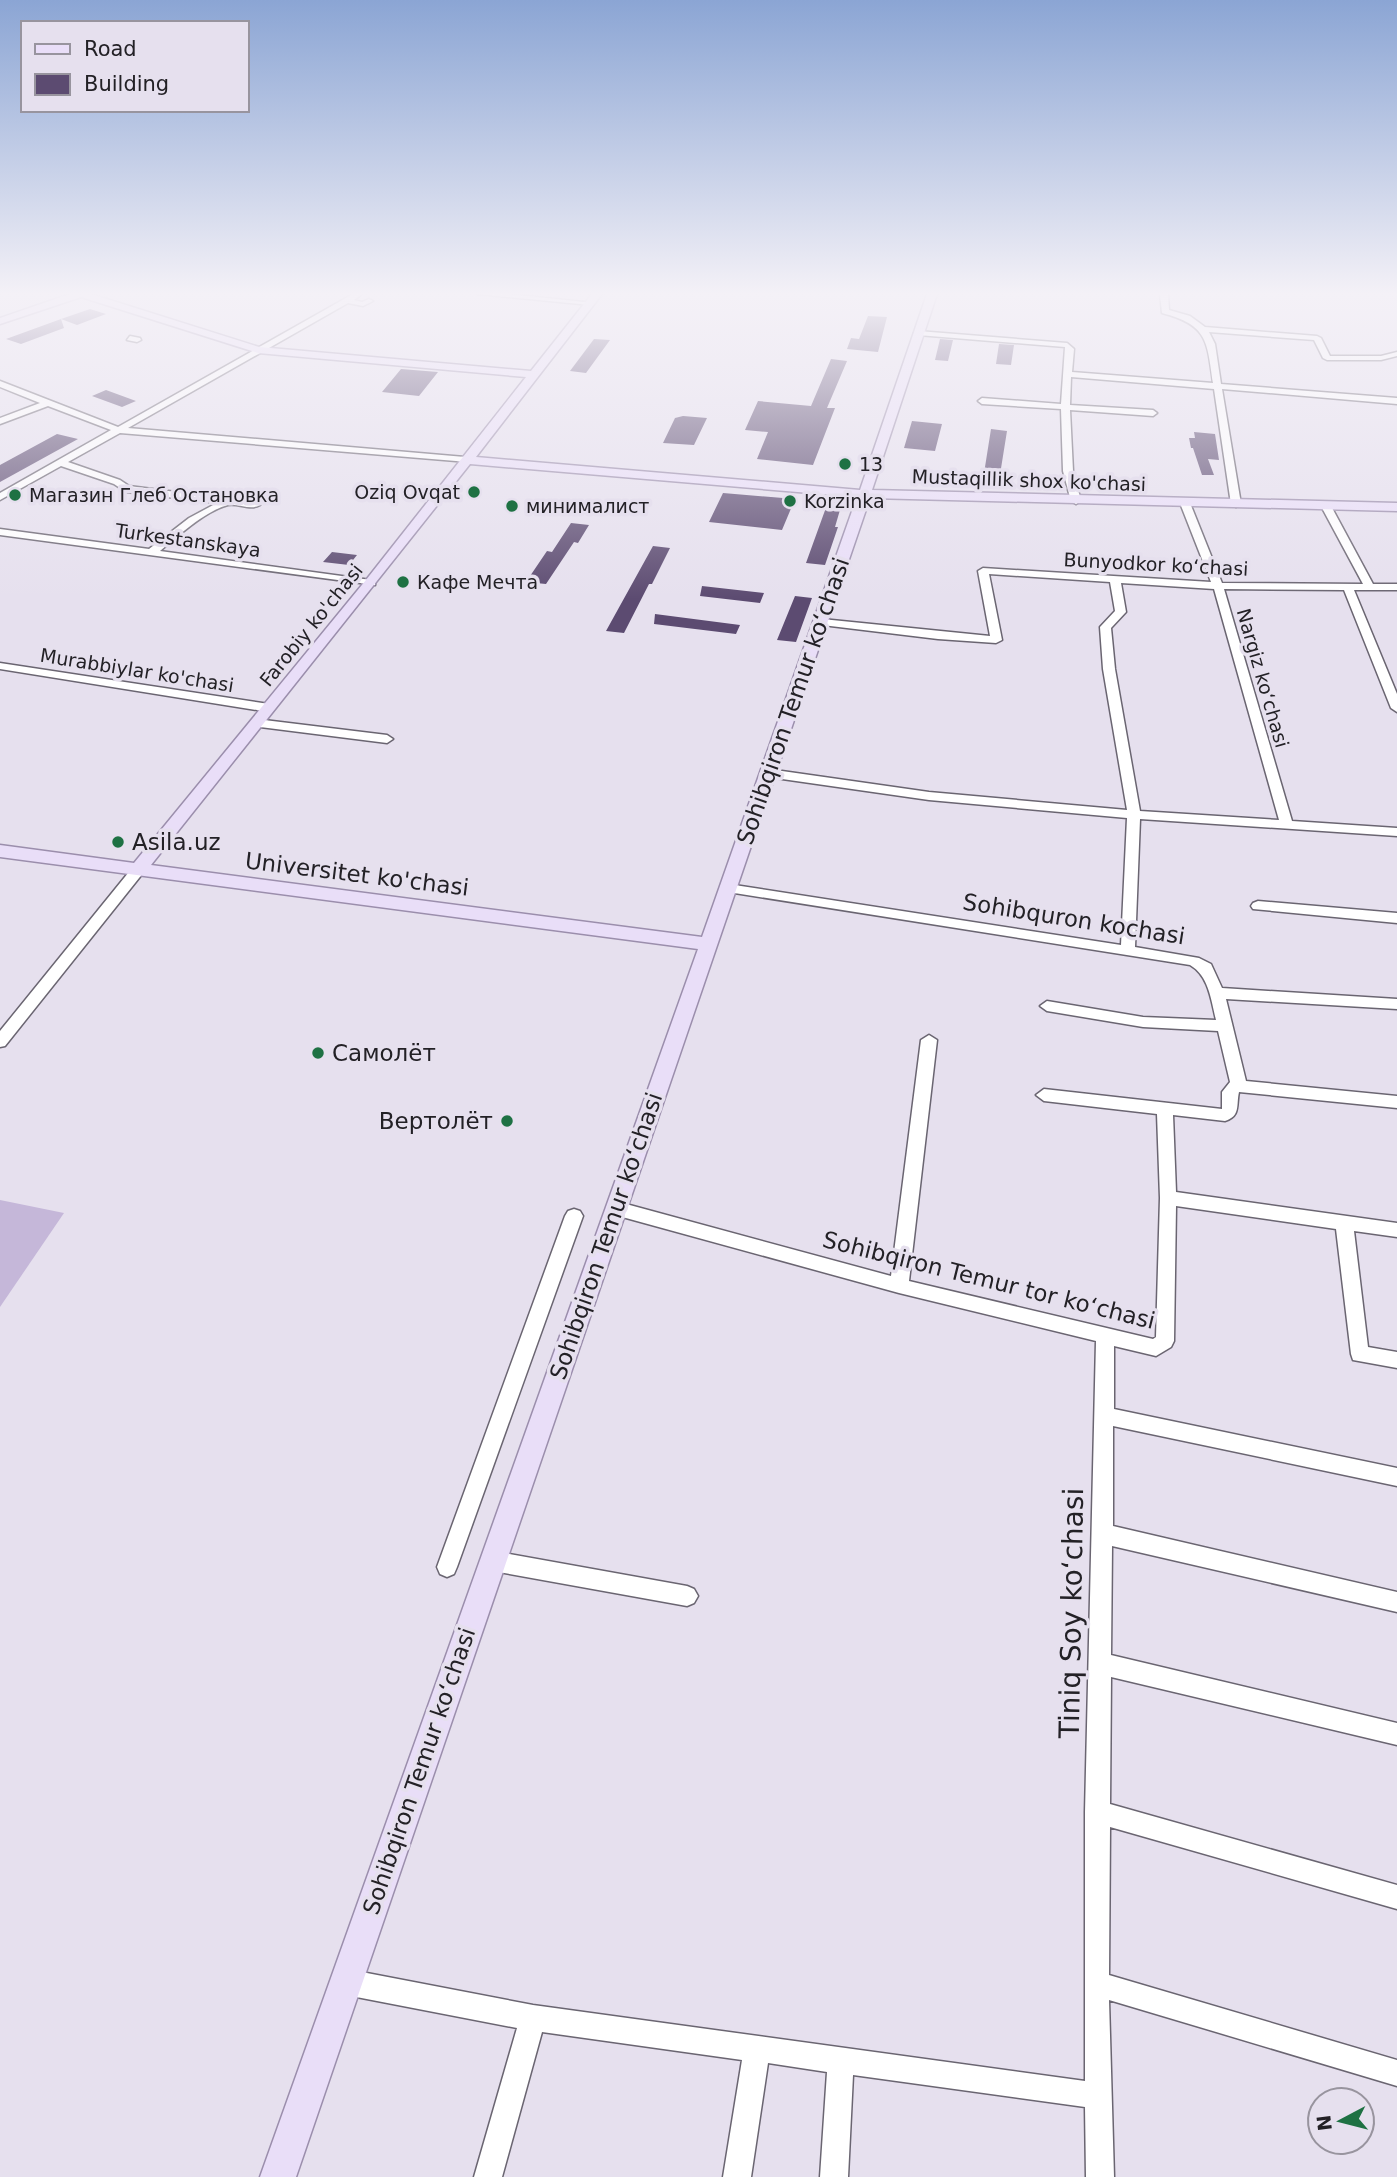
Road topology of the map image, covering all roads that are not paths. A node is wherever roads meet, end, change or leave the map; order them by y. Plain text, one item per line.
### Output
1 (32, 396) edge
2 (178, 396) edge
3 (515, 396) edge
4 (897, 396) edge
5 (1067, 396) edge
6 (1219, 396) edge
7 (1332, 396) edge
8 (982, 401) dead end
9 (1397, 401) edge
10 (49, 402) junction
11 (1067, 406) junction
12 (1153, 413) dead end
13 (0, 421) edge
14 (118, 430) junction
15 (465, 460) junction
16 (61, 463) junction
17 (864, 494) junction
18 (0, 497) edge
19 (229, 501) junction
20 (1076, 501) junction
21 (1185, 503) junction
22 (1236, 504) junction
23 (255, 505) dead end
24 (1326, 506) junction
25 (1397, 507) edge
26 (0, 532) edge
27 (151, 553) junction
28 (1115, 580) junction
29 (371, 583) junction
30 (1218, 586) junction
31 (1348, 587) junction
32 (1370, 587) junction
33 (1397, 587) edge
34 (822, 622) junction
35 (0, 666) edge
36 (269, 708) junction
37 (1397, 708) edge
38 (256, 723) junction
39 (387, 740) dead end
40 (768, 774) junction
41 (1134, 815) junction
42 (1287, 825) junction
43 (1397, 832) edge
44 (0, 851) edge
45 (138, 870) junction
46 (728, 888) junction
47 (1258, 906) dead end
48 (1397, 918) edge
49 (708, 944) junction
50 (1128, 951) junction
51 (1217, 993) junction
52 (1397, 1004) edge
53 (1047, 1006) dead end
54 (1225, 1027) junction
55 (929, 1040) dead end
56 (0, 1042) edge
57 (1239, 1086) junction
58 (1044, 1095) dead end
59 (1397, 1101) edge
60 (1165, 1109) junction
61 (1168, 1198) junction
62 (615, 1208) junction
63 (574, 1216) dead end
64 (1345, 1223) junction
65 (1397, 1230) edge
66 (899, 1286) junction
67 (1105, 1336) junction
68 (1397, 1360) edge
69 (1102, 1415) junction
70 (1397, 1478) edge
71 (1102, 1534) junction
72 (492, 1561) junction
73 (447, 1567) dead end
74 (687, 1596) dead end
75 (1397, 1602) edge
76 (1100, 1663) junction
77 (1397, 1734) edge
78 (1097, 1812) junction
79 (1397, 1897) edge
80 (346, 1982) junction
81 (1096, 1984) junction
82 (533, 2018) junction
83 (757, 2048) junction
84 (841, 2060) junction
85 (1397, 2073) edge
86 (1098, 2096) junction
87 (278, 2177) edge
88 (488, 2177) edge
89 (737, 2177) edge
90 (834, 2177) edge
91 (1101, 2177) edge

1 - 10 street, Mustaqillik shox ko'chasi
2 - 14 street
3 - 15 main road, Farobiy ko'chasi
4 - 17 main road, Sohibqiron Temur koʻchasi
5 - 11 street
6 - 22 street
7 - 9 street
8 - 11 street
10 - 13 street
10 - 14 street, Mustaqillik shox ko'chasi
11 - 12 street
11 - 20 street
14 - 15 street, Mustaqillik shox ko'chasi
14 - 16 street
15 - 17 main road, Mustaqillik shox ko'chasi
15 - 29 main road, Farobiy ko'chasi
16 - 18 street
16 - 19 street
17 - 20 main road, Mustaqillik shox ko'chasi
17 - 34 main road, Sohibqiron Temur koʻchasi
19 - 23 street
19 - 27 street
20 - 21 main road, Mustaqillik shox ko'chasi
21 - 22 main road, Mustaqillik shox ko'chasi
21 - 30 street, Nargiz koʻchasi
22 - 24 main road, Mustaqillik shox ko'chasi
24 - 25 main road, Mustaqillik shox ko'chasi
24 - 32 street
26 - 27 street, Turkestanskaya
27 - 29 street, Turkestanskaya
28 - 30 street, Bunyodkor koʻchasi
28 - 34 street, Bunyodkor koʻchasi
28 - 41 street
29 - 36 main road, Farobiy ko'chasi
30 - 31 street, Bunyodkor koʻchasi
30 - 42 street, Nargiz koʻchasi
31 - 32 street, Bunyodkor koʻchasi
31 - 37 street
32 - 33 street, Bunyodkor koʻchasi
34 - 40 main road, Sohibqiron Temur koʻchasi
35 - 36 street, Murabbiylar ko'chasi
36 - 38 main road, Farobiy ko'chasi
38 - 39 street
38 - 45 main road, Farobiy ko'chasi
40 - 41 street
40 - 46 main road, Sohibqiron Temur koʻchasi
41 - 42 street
41 - 50 street
42 - 43 street
44 - 45 main road, Universitet ko'chasi
45 - 49 main road, Universitet ko'chasi
45 - 56 street, Farobiy ko'chasi
46 - 49 main road, Sohibqiron Temur koʻchasi
46 - 50 street, Sohibquron kochasi
47 - 48 street
49 - 62 main road, Sohibqiron Temur koʻchasi
50 - 51 street, Sohibquron kochasi
51 - 52 street
51 - 54 street
53 - 54 street
54 - 57 street
55 - 66 street
57 - 59 street
57 - 60 street
58 - 60 street
60 - 61 street, Sohibqiron Temur tor koʻchasi
61 - 64 street
61 - 67 street, Sohibqiron Temur tor koʻchasi
62 - 66 street, Sohibqiron Temur tor koʻchasi
62 - 72 main road, Sohibqiron Temur koʻchasi
63 - 73 street
64 - 65 street
64 - 68 street
66 - 67 street, Sohibqiron Temur tor koʻchasi
67 - 69 street, Tiniq Soy koʻchasi
69 - 70 street
69 - 71 street, Tiniq Soy koʻchasi
71 - 75 street
71 - 76 street, Tiniq Soy koʻchasi
72 - 74 street
72 - 80 main road, Sohibqiron Temur koʻchasi
76 - 77 street
76 - 78 street, Tiniq Soy koʻchasi
78 - 79 street
78 - 81 street, Tiniq Soy koʻchasi
80 - 82 street
80 - 87 main road, Sohibqiron Temur koʻchasi
81 - 85 street
81 - 86 street, Tiniq Soy koʻchasi
82 - 83 street
82 - 88 street
83 - 84 street
83 - 89 street
84 - 86 street
84 - 90 street
86 - 91 street, Tiniq Soy koʻchasi

